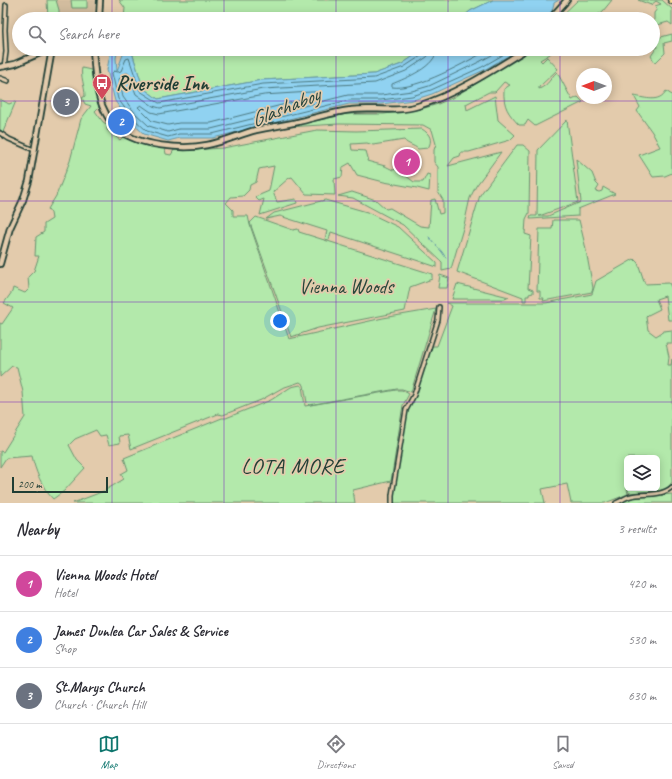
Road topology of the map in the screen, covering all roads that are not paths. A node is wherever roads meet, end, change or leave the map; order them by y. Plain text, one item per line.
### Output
1 (100, 0) edge
2 (567, 0) edge
3 (6, 5) dead end
4 (99, 12) edge
5 (556, 12) edge
6 (35, 56) edge
7 (50, 56) edge
8 (94, 56) edge
9 (515, 56) edge
10 (2, 67) edge
11 (0, 78) edge
12 (8, 80) dead end
13 (0, 133) edge
14 (34, 150) junction
15 (0, 264) edge
16 (439, 307) dead end
17 (672, 487) edge
18 (392, 503) edge
19 (616, 503) edge

1 - 4 main road
2 - 5 main road
3 - 10 street
6 - 10 main road
7 - 14 main road
8 - 9 main road
11 - 12 street
13 - 14 street
14 - 15 main road
16 - 18 street
17 - 19 street

